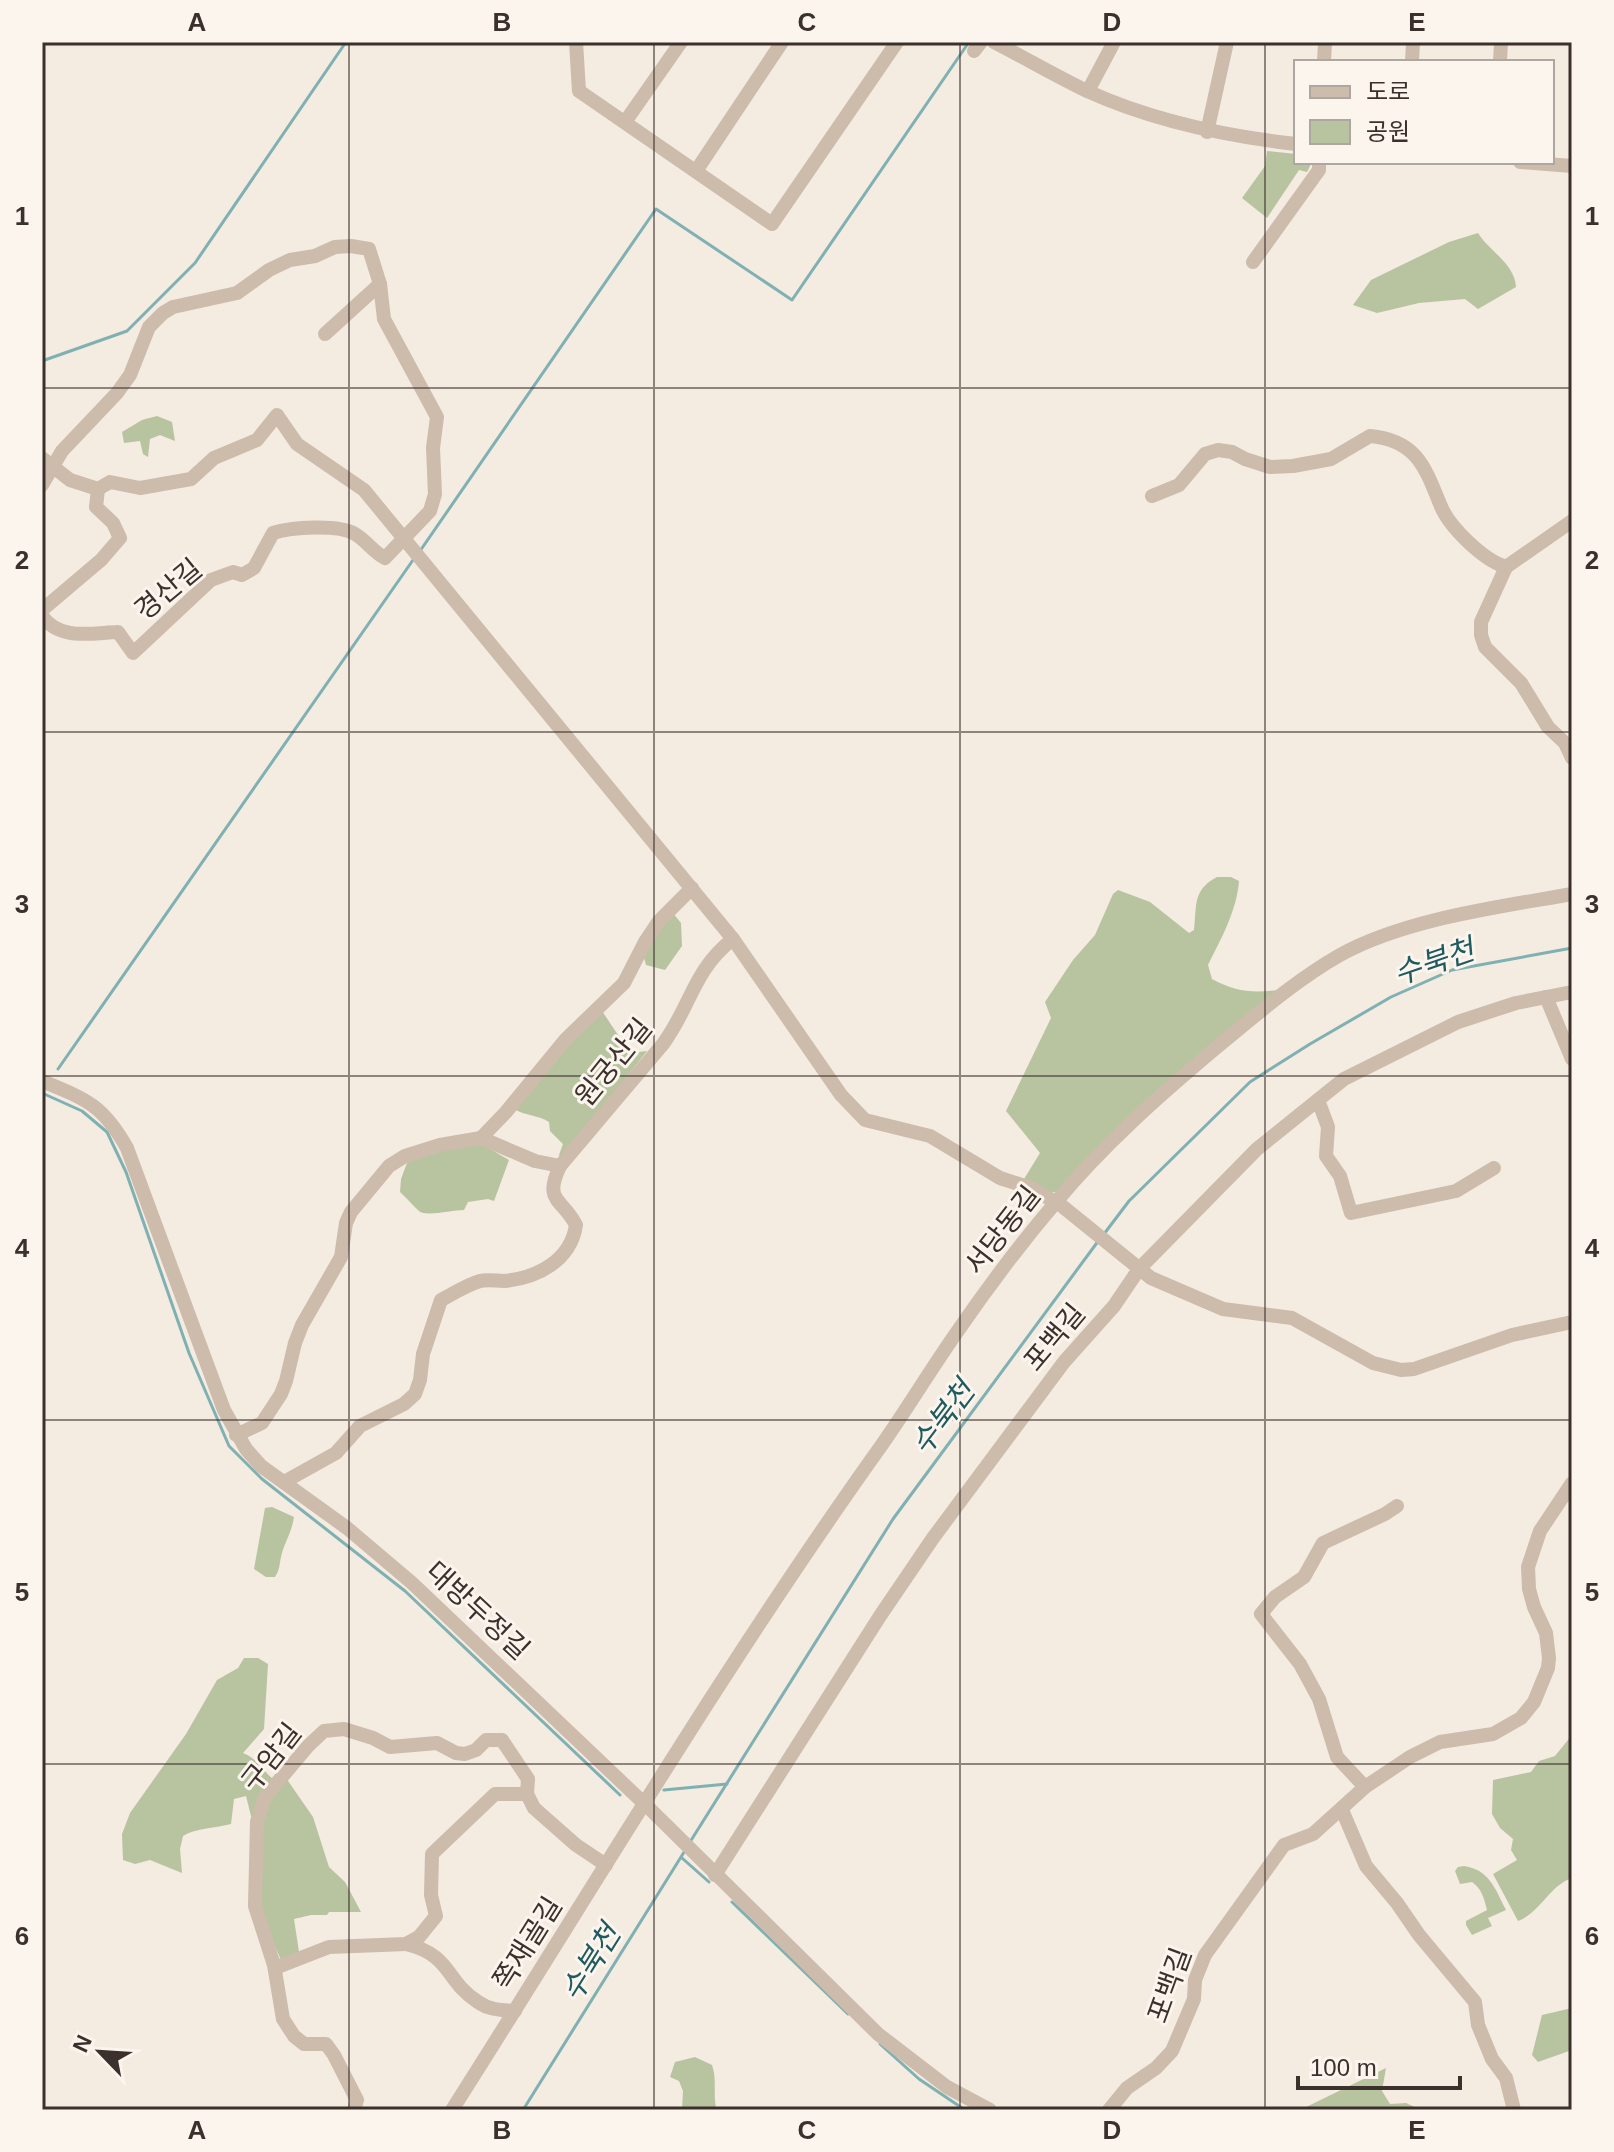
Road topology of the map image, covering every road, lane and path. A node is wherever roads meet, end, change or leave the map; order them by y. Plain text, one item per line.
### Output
1 (576, 42) edge
2 (681, 42) edge
3 (782, 42) edge
4 (897, 42) edge
5 (994, 42) edge
6 (1114, 42) edge
7 (1227, 42) edge
8 (1088, 91) junction
9 (625, 122) junction
10 (1207, 132) junction
11 (1294, 144) edge
12 (1319, 164) edge
13 (1546, 164) edge
14 (1572, 166) edge
15 (696, 171) junction
16 (1253, 262) dead end
17 (380, 284) junction
18 (325, 334) dead end
19 (47, 462) edge
20 (42, 485) edge
21 (98, 489) junction
22 (1152, 496) dead end
23 (1572, 521) edge
24 (411, 549) junction
25 (1506, 567) junction
26 (42, 613) edge
27 (1565, 732) edge
28 (1572, 758) edge
29 (692, 888) junction
30 (1572, 894) edge
31 (733, 939) junction
32 (1572, 992) edge
33 (1546, 997) junction
34 (1572, 1059) edge
35 (42, 1081) edge
36 (1318, 1100) junction
37 (481, 1138) junction
38 (560, 1166) junction
39 (1494, 1168) dead end
40 (1059, 1204) junction
41 (1136, 1266) junction
42 (1572, 1322) edge
43 (236, 1435) junction
44 (284, 1482) junction
45 (1572, 1483) edge
46 (1397, 1506) dead end
47 (1365, 1787) junction
48 (527, 1794) junction
49 (648, 1807) junction
50 (1342, 1810) junction
51 (606, 1865) junction
52 (715, 1875) junction
53 (406, 1944) junction
54 (275, 1968) junction
55 (515, 2011) junction
56 (354, 2110) edge
57 (452, 2110) edge
58 (989, 2110) edge
59 (1109, 2110) edge
60 (1514, 2110) edge

1 - 9 street
2 - 9 street
3 - 15 street
4 - 15 street
5 - 8 street
6 - 8 street
7 - 10 street
8 - 10 street
9 - 15 street
10 - 11 street
12 - 16 street
13 - 14 street
17 - 18 street
17 - 19 street, 경산길
17 - 24 street, 경산길
19 - 20 street, 경산길
19 - 21 street
21 - 24 street
21 - 26 street, 경산길
22 - 25 street
23 - 25 street
24 - 26 street, 경산길
24 - 29 street
25 - 27 street
27 - 28 street
29 - 31 street
29 - 37 street
30 - 40 street, 서당동길
31 - 38 street, 원궁산길
31 - 40 street
32 - 33 street, 포백길
33 - 34 street
33 - 36 street, 포백길
35 - 43 street, 대방두정길
36 - 39 street
36 - 41 street, 포백길
37 - 38 street
37 - 43 street
38 - 44 street
40 - 41 street
40 - 49 street, 서당동길
41 - 42 street
41 - 52 street, 포백길
43 - 44 street, 대방두정길
44 - 49 street, 대방두정길
45 - 47 street, 포백길
46 - 47 street
47 - 50 street, 포백길
48 - 51 street, 구암길
48 - 53 street
48 - 54 street, 구암길
49 - 51 street, 쪽재골길
49 - 52 street, 대방두정길
50 - 59 street, 포백길
50 - 60 street
51 - 55 street, 쪽재골길
52 - 58 street, 대방두정길
53 - 54 street
53 - 55 street
54 - 56 street, 구암길
55 - 57 street, 쪽재골길

